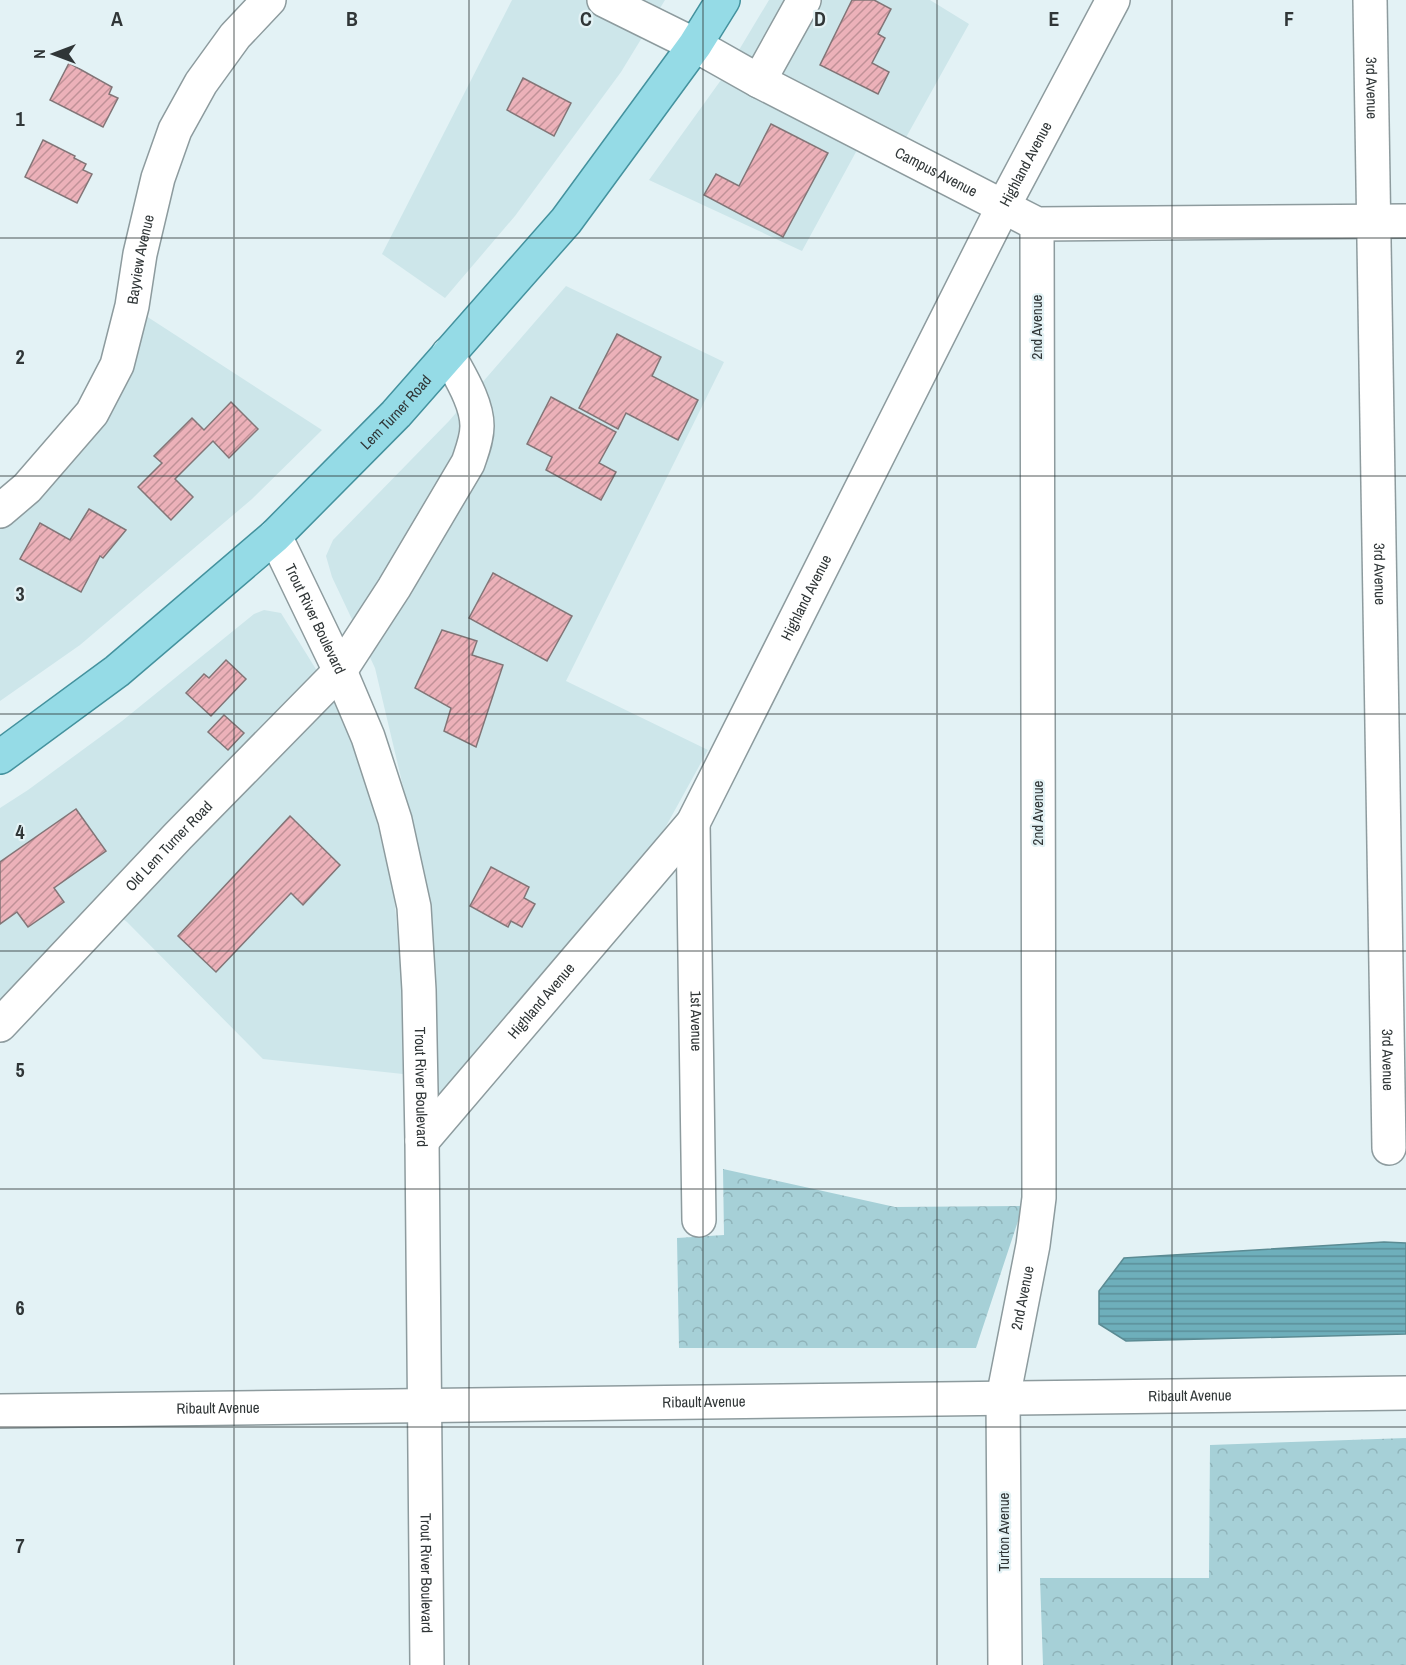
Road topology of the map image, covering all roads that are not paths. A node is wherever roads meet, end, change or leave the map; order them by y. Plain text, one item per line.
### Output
1 (269, 0) edge
2 (604, 0) edge
3 (723, 0) edge
4 (804, 0) edge
5 (1113, 0) edge
6 (1370, 0) edge
7 (695, 45) junction
8 (759, 81) junction
9 (1003, 207) junction
10 (1373, 221) junction
11 (1406, 221) edge
12 (1037, 224) junction
13 (448, 354) junction
14 (0, 511) edge
15 (275, 536) junction
16 (340, 670) junction
17 (0, 757) edge
18 (693, 823) junction
19 (5, 1008) edge
20 (422, 1142) junction
21 (1389, 1148) dead end
22 (699, 1221) dead end
23 (1406, 1393) edge
24 (1003, 1398) junction
25 (426, 1405) junction
26 (0, 1411) edge
27 (427, 1665) edge
28 (1005, 1665) edge

1 - 14 street, Bayview Avenue
2 - 7 street, Campus Avenue
3 - 7 main road, Lem Turner Road
4 - 8 street
5 - 9 street, Highland Avenue
6 - 10 street, 3rd Avenue
7 - 8 street, Campus Avenue
7 - 13 main road, Lem Turner Road
8 - 9 street, Campus Avenue
9 - 12 street, Campus Avenue
9 - 18 street, Highland Avenue
10 - 11 street, Campus Avenue
10 - 12 street, Campus Avenue
10 - 21 street, 3rd Avenue
12 - 24 street, 2nd Avenue
13 - 15 main road, Lem Turner Road
13 - 16 street, Old Lem Turner Road
15 - 16 street, Trout River Boulevard
15 - 17 main road, Lem Turner Road
16 - 19 street, Old Lem Turner Road
16 - 20 street, Trout River Boulevard
18 - 20 street, Highland Avenue
18 - 22 street, 1st Avenue
20 - 25 street, Trout River Boulevard
23 - 24 street, Ribault Avenue
24 - 25 street, Ribault Avenue
24 - 28 street, Turton Avenue
25 - 26 street, Ribault Avenue
25 - 27 street, Trout River Boulevard

